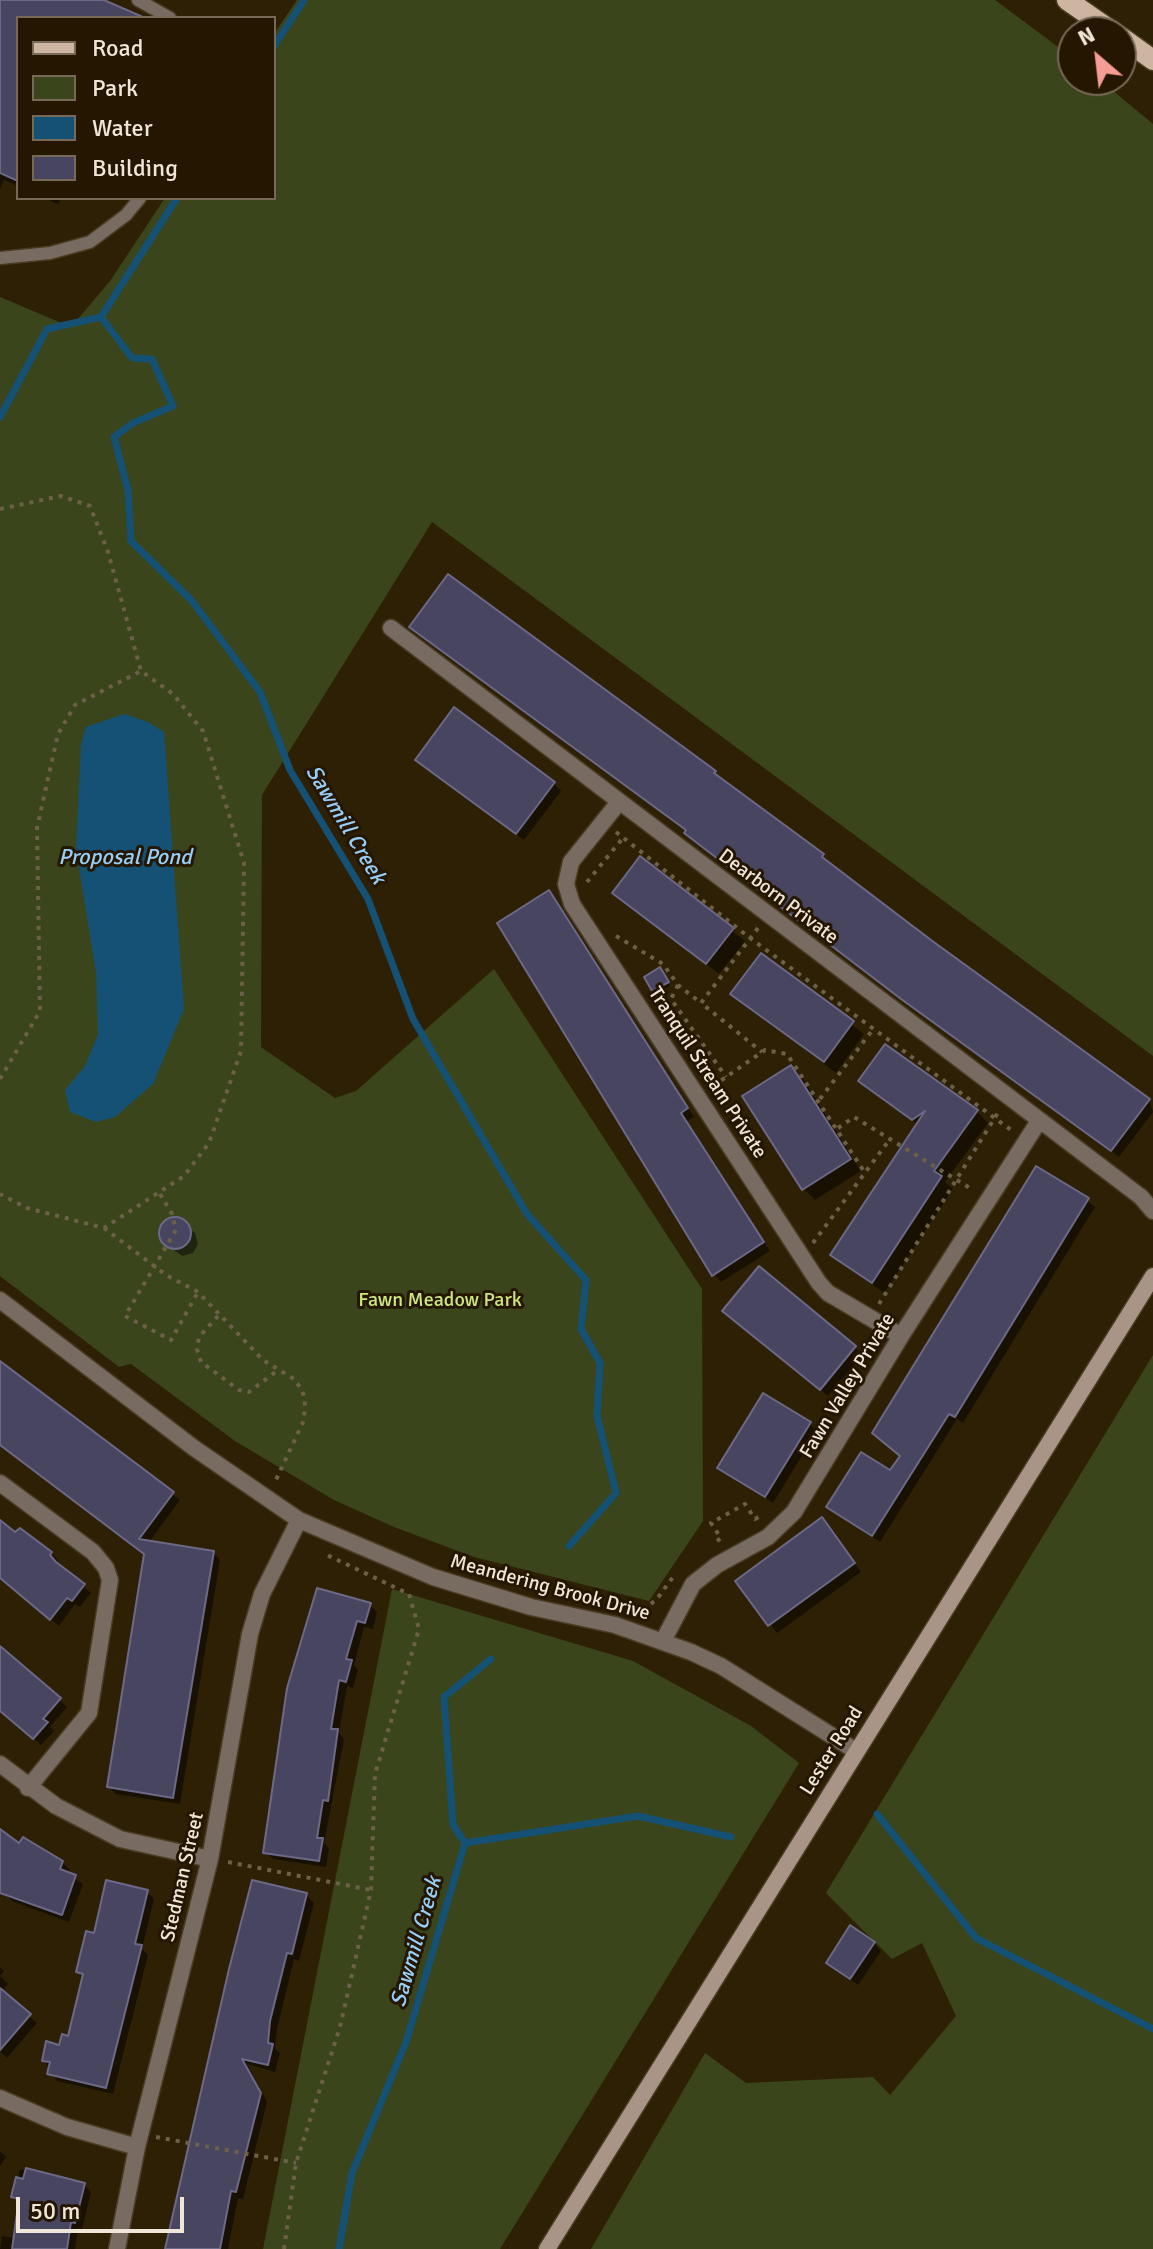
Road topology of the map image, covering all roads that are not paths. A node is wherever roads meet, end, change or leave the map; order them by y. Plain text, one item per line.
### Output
1 (138, 0) edge
2 (1067, 0) edge
3 (166, 16) edge
4 (1090, 16) edge
5 (138, 200) edge
6 (0, 258) edge
7 (391, 628) dead end
8 (619, 802) junction
9 (1039, 1121) junction
10 (1147, 1196) edge
11 (1153, 1211) edge
12 (1153, 1276) edge
13 (0, 1300) edge
14 (901, 1336) junction
15 (0, 1483) edge
16 (299, 1520) junction
17 (663, 1641) junction
18 (856, 1751) junction
19 (0, 1764) edge
20 (28, 1788) junction
21 (210, 1859) junction
22 (0, 2098) edge
23 (138, 2141) junction
24 (117, 2249) edge
25 (547, 2249) edge

1 - 3 lane
2 - 4 main road
5 - 6 lane
7 - 8 street, Dearborn Private
8 - 9 street, Dearborn Private
8 - 14 street, Tranquil Stream Private
9 - 10 street, Dearborn Private
9 - 14 street, Fawn Valley Private
10 - 11 street, Dearborn Private
12 - 18 main road, Lester Road
13 - 16 street, Meandering Brook Drive
14 - 17 street, Fawn Valley Private
15 - 20 street
16 - 17 street, Meandering Brook Drive
16 - 21 street, Stedman Street
17 - 18 street, Meandering Brook Drive
18 - 25 main road, Lester Road
19 - 20 street
20 - 21 street
21 - 23 street, Stedman Street
22 - 23 street
23 - 24 street, Stedman Street

